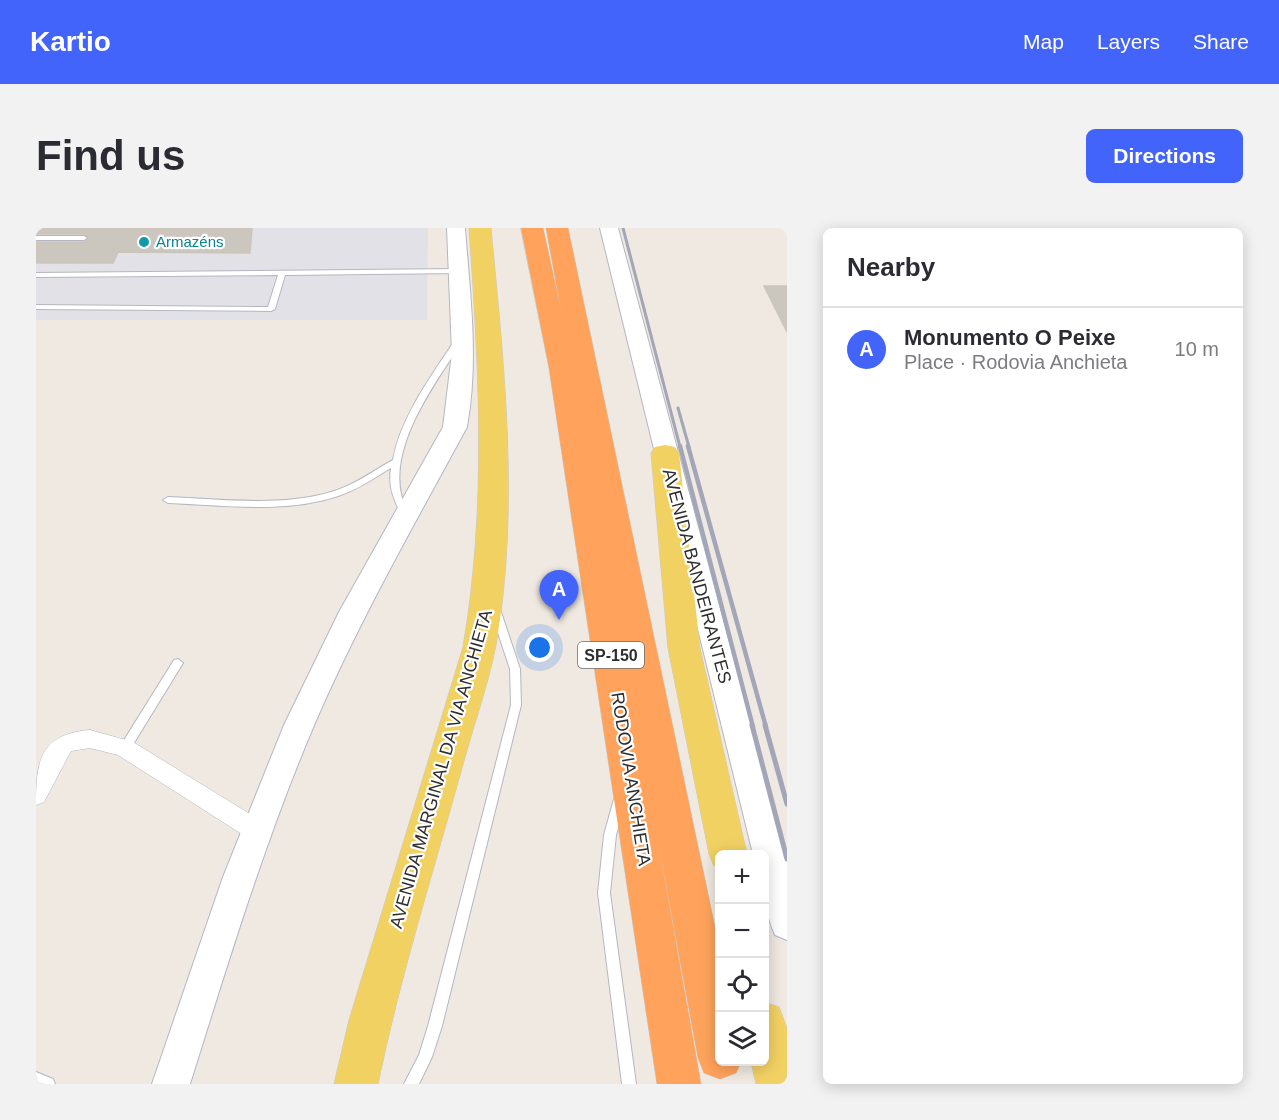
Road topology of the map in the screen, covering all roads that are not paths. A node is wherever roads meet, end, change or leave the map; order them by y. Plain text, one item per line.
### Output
1 (456, 228) edge
2 (480, 228) edge
3 (532, 228) edge
4 (557, 228) edge
5 (609, 228) edge
6 (36, 238) edge
7 (84, 238) dead end
8 (458, 271) junction
9 (282, 274) junction
10 (36, 275) edge
11 (36, 308) edge
12 (462, 336) junction
13 (665, 453) junction
14 (397, 460) junction
15 (168, 501) dead end
16 (406, 516) junction
17 (489, 595) junction
18 (178, 663) dead end
19 (125, 748) junction
20 (629, 764) junction
21 (36, 795) edge
22 (257, 831) junction
23 (725, 843) edge
24 (787, 924) edge
25 (370, 1020) junction
26 (715, 1034) edge
27 (769, 1041) edge
28 (721, 1066) edge
29 (36, 1079) edge
30 (48, 1084) edge
31 (171, 1084) edge
32 (344, 1084) edge
33 (356, 1084) edge
34 (411, 1084) edge
35 (629, 1084) edge
36 (680, 1084) edge
37 (725, 1084) edge
38 (778, 1084) edge

1 - 8 main road
2 - 17 main road, AVENIDA MARGINAL DA VIA ANCHIETA
3 - 20 highway, RODOVIA ANCHIETA / SP-150
4 - 26 highway, RODOVIA ANCHIETA / SP-150
5 - 13 main road, AVENIDA BANDEIRANTES
6 - 7 lane
8 - 9 lane
8 - 12 main road
9 - 10 lane
9 - 11 lane
12 - 14 lane
12 - 16 main road
13 - 23 main road
13 - 24 main road, AVENIDA BANDEIRANTES
14 - 15 lane
14 - 16 lane
16 - 22 main road
17 - 25 main road, AVENIDA MARGINAL DA VIA ANCHIETA
17 - 34 lane
18 - 19 lane
19 - 21 street
19 - 22 street
20 - 35 lane
20 - 36 highway, RODOVIA ANCHIETA / SP-150
22 - 31 main road
25 - 32 main road
25 - 33 main road
27 - 38 main road
28 - 37 highway, RODOVIA ANCHIETA / SP-150
29 - 30 lane

